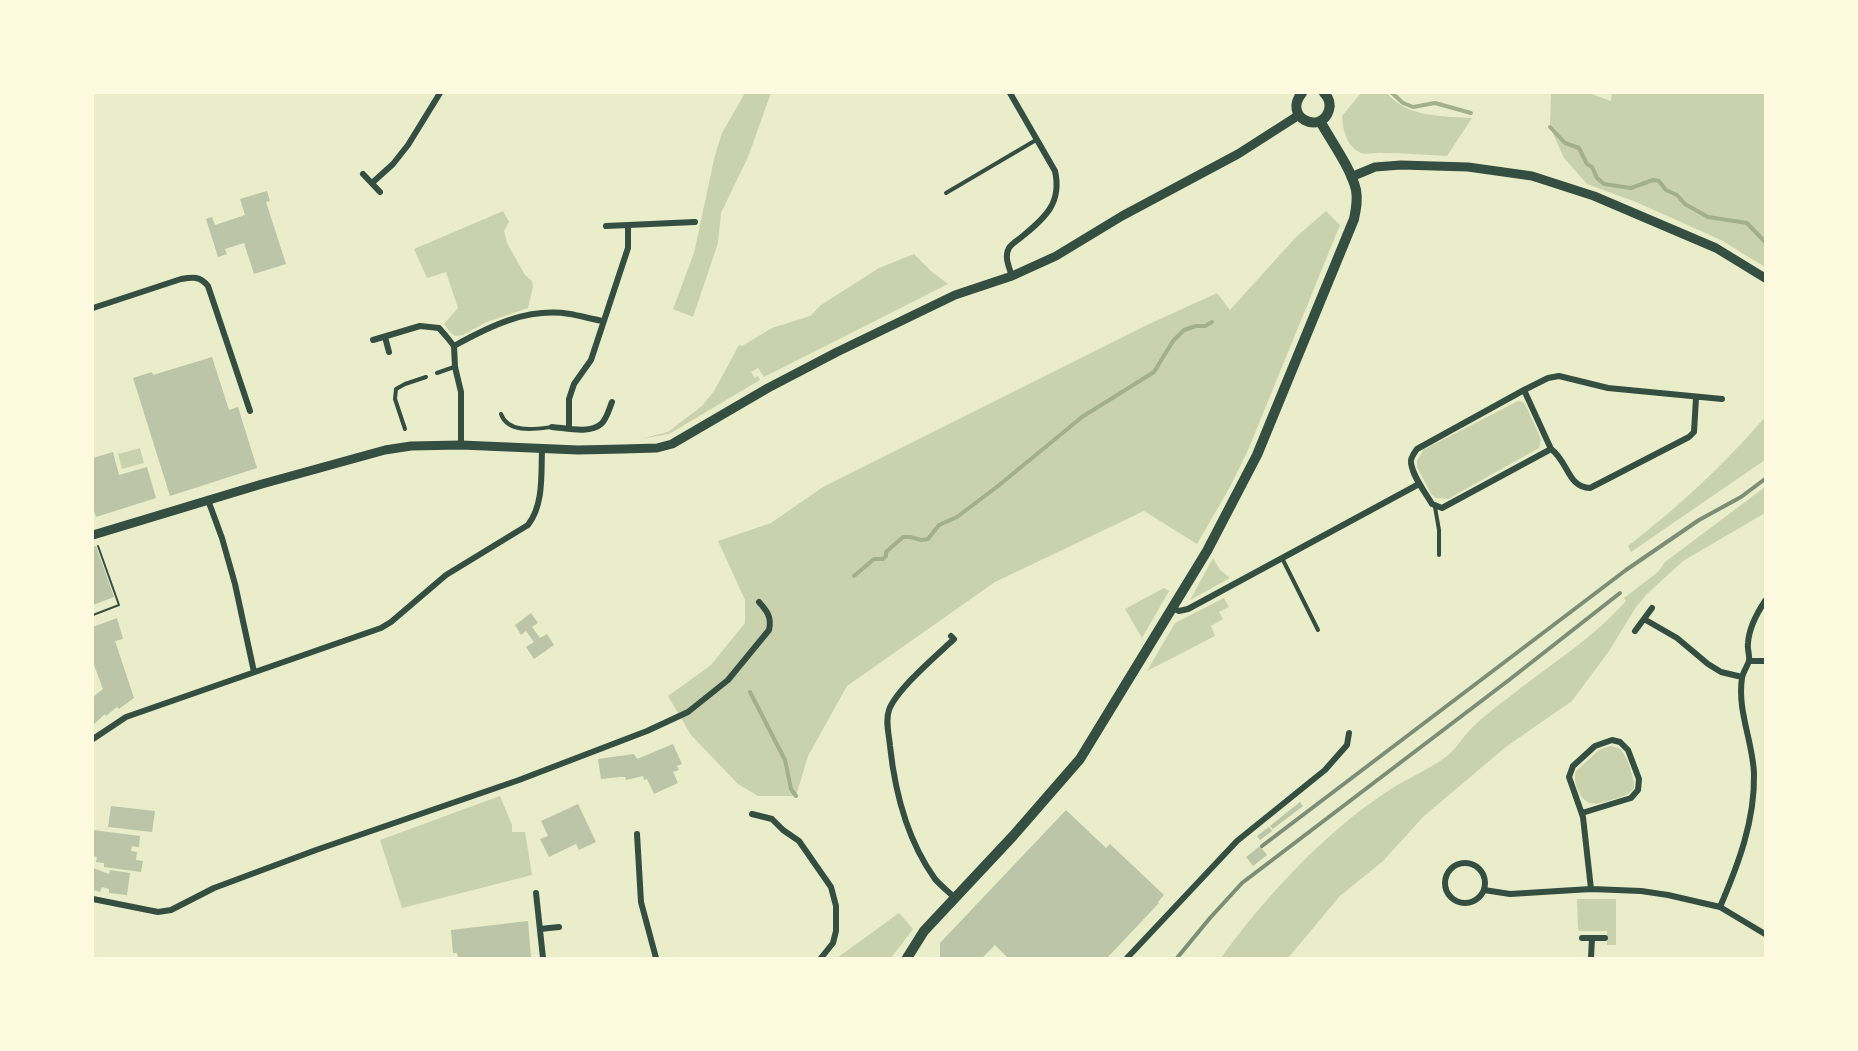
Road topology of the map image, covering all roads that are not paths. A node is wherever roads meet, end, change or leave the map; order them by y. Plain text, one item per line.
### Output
1 (440, 93) edge
2 (1010, 93) edge
3 (1302, 93) edge
4 (1327, 94) edge
5 (1299, 116) junction
6 (1320, 121) junction
7 (1037, 140) junction
8 (363, 174) dead end
9 (1351, 177) junction
10 (372, 183) junction
11 (380, 192) dead end
12 (946, 193) dead end
13 (694, 222) dead end
14 (628, 225) junction
15 (606, 226) dead end
16 (1012, 276) junction
17 (1765, 278) edge
18 (93, 308) edge
19 (603, 321) junction
20 (385, 337) junction
21 (373, 340) dead end
22 (454, 346) junction
23 (389, 352) dead end
24 (455, 367) junction
25 (437, 373) dead end
26 (426, 377) dead end
27 (1524, 390) junction
28 (1696, 398) junction
29 (1722, 399) dead end
30 (612, 402) dead end
31 (250, 411) dead end
32 (501, 414) dead end
33 (552, 427) joint
34 (569, 428) junction
35 (405, 429) dead end
36 (460, 445) junction
37 (542, 449) junction
38 (1551, 449) junction
39 (1419, 484) junction
40 (208, 500) junction
41 (1435, 507) junction
42 (94, 535) edge
43 (1438, 555) dead end
44 (1281, 558) junction
45 (1765, 601) edge
46 (759, 602) dead end
47 (1172, 608) junction
48 (1652, 608) dead end
49 (1644, 619) junction
50 (1318, 630) dead end
51 (1635, 631) dead end
52 (951, 636) dead end
53 (1749, 661) junction
54 (1765, 661) edge
55 (254, 672) junction
56 (1742, 676) junction
57 (1349, 733) dead end
58 (93, 739) edge
59 (1582, 813) junction
60 (752, 814) dead end
61 (637, 834) dead end
62 (1591, 889) junction
63 (1484, 890) junction
64 (536, 893) dead end
65 (955, 898) junction
66 (93, 899) edge
67 (1720, 907) junction
68 (559, 927) dead end
69 (540, 928) junction
70 (1765, 934) edge
71 (1582, 938) dead end
72 (1605, 938) dead end
73 (1592, 939) junction
74 (543, 958) edge
75 (656, 958) edge
76 (820, 958) edge
77 (907, 958) edge
78 (1127, 958) edge
79 (1591, 958) edge

1 - 10 street
2 - 7 street
3 - 5 main road
4 - 6 main road
5 - 6 main road
5 - 16 street
6 - 9 main road
7 - 12 lane
7 - 16 street
8 - 10 street
9 - 17 street
9 - 47 main road
10 - 11 street
13 - 14 street
14 - 15 street
14 - 19 street
16 - 37 street
18 - 31 street
19 - 22 street
19 - 34 street
20 - 21 street
20 - 22 street
20 - 23 street
22 - 24 street
24 - 25 lane
24 - 36 street
26 - 35 lane
27 - 28 street
27 - 38 street
27 - 39 street
28 - 29 street
28 - 38 street
30 - 34 street
32 - 33 lane
33 - 34 street
36 - 37 street
36 - 40 street
37 - 55 street
38 - 41 street
39 - 41 street
39 - 44 street
40 - 42 street
40 - 55 street
41 - 43 lane
44 - 47 street
44 - 50 lane
45 - 53 street
46 - 66 street
47 - 65 main road
48 - 49 street
49 - 51 street
49 - 56 street
52 - 65 street
53 - 54 street
53 - 56 street
55 - 58 street
56 - 67 street
57 - 78 street
59 - 59 street
59 - 62 street
60 - 76 street
61 - 75 street
62 - 63 street
62 - 67 street
63 - 63 street
64 - 69 street
65 - 77 main road
67 - 70 street
68 - 69 street
69 - 74 street
71 - 73 street
72 - 73 street
73 - 79 street

